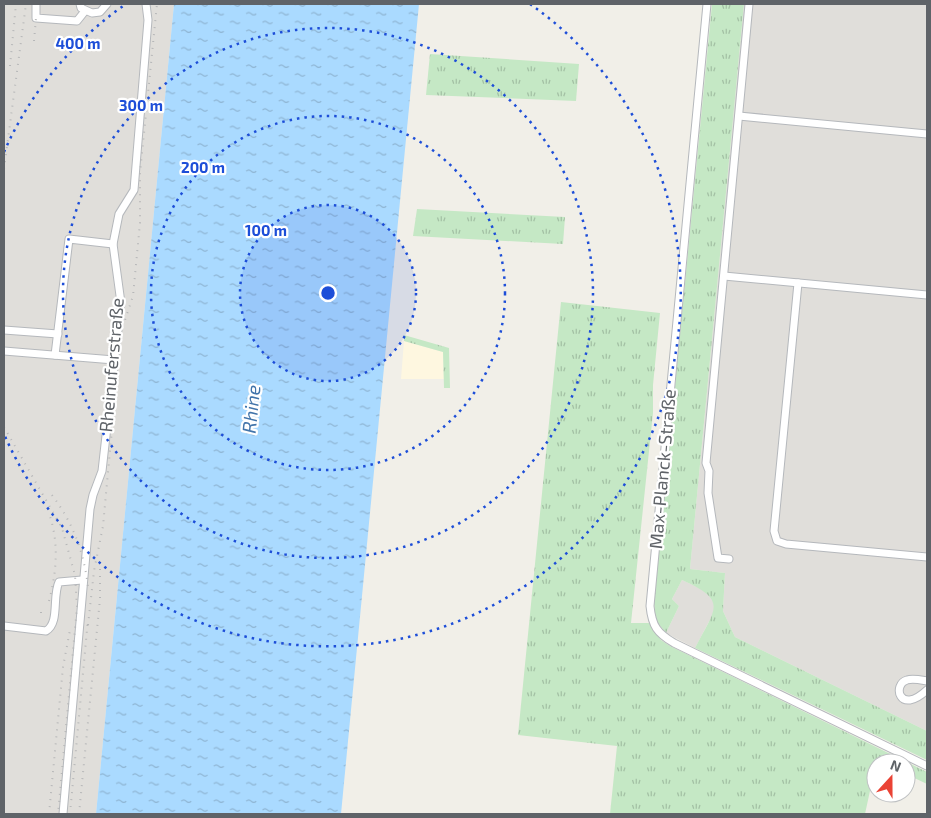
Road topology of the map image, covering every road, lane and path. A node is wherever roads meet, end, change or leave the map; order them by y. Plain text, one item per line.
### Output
1 (36, 4) edge
2 (80, 4) edge
3 (107, 4) edge
4 (146, 4) edge
5 (707, 4) edge
6 (749, 4) edge
7 (85, 11) junction
8 (738, 116) junction
9 (927, 134) edge
10 (113, 244) junction
11 (724, 276) junction
12 (798, 283) junction
13 (927, 295) edge
14 (4, 330) edge
15 (58, 334) junction
16 (4, 351) edge
17 (55, 355) junction
18 (114, 360) junction
19 (927, 558) edge
20 (729, 559) dead end
21 (82, 580) junction
22 (4, 626) edge
23 (927, 681) edge
24 (927, 690) edge
25 (927, 766) edge
26 (62, 814) edge

1 - 7 street
2 - 7 street
3 - 7 street
4 - 10 street, Rheinuferstraße
5 - 25 street, Max-Planck-Straße
6 - 8 street
8 - 9 street
8 - 11 street
10 - 15 street
10 - 18 street, Rheinuferstraße
11 - 12 street
11 - 20 street
12 - 13 street
12 - 19 street
14 - 15 street
15 - 17 street
16 - 17 street
17 - 18 street
18 - 21 street, Rheinuferstraße
21 - 22 street
21 - 26 street, Rheinuferstraße
23 - 24 street

